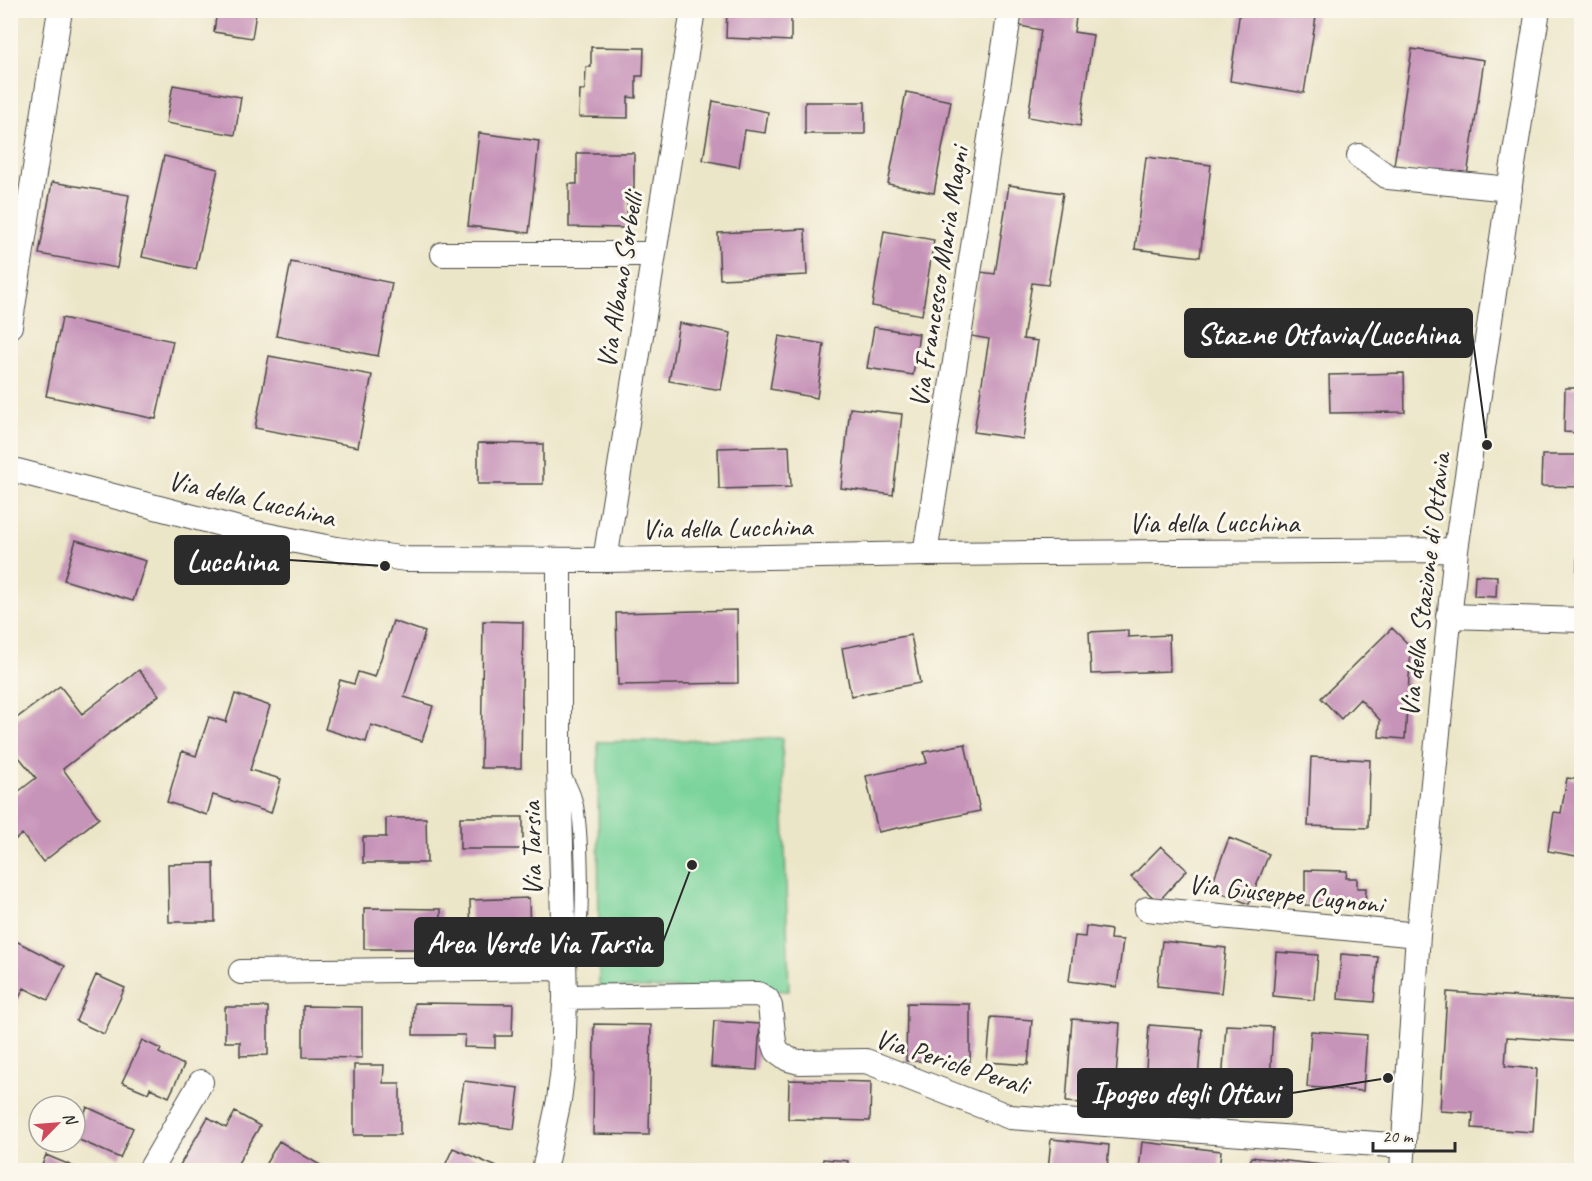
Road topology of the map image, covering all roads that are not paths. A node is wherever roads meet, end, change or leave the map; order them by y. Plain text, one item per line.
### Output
1 (60, 10) edge
2 (693, 10) edge
3 (1010, 10) edge
4 (1538, 10) edge
5 (1359, 156) dead end
6 (1510, 189) junction
7 (17, 239) edge
8 (443, 254) dead end
9 (653, 254) junction
10 (10, 326) edge
11 (10, 469) edge
12 (1455, 550) junction
13 (925, 554) junction
14 (559, 560) junction
15 (605, 560) junction
16 (1448, 616) junction
17 (1581, 620) edge
18 (1147, 909) dead end
19 (1418, 935) junction
20 (564, 968) junction
21 (241, 972) dead end
22 (565, 997) junction
23 (201, 1082) dead end
24 (1404, 1146) junction
25 (150, 1170) edge
26 (544, 1170) edge
27 (1401, 1170) edge

1 - 7 street
2 - 9 street, Via Albano Sorbelli
3 - 13 street, Via Francesco Maria Magni
4 - 6 street, Via della Stazione di Ottavia
5 - 6 street
6 - 12 street, Via della Stazione di Ottavia
7 - 10 street
8 - 9 street
9 - 15 street, Via Albano Sorbelli
11 - 14 street, Via della Lucchina
12 - 13 street, Via della Lucchina
12 - 16 street, Via della Stazione di Ottavia
13 - 15 street, Via della Lucchina
14 - 15 street, Via della Lucchina
14 - 20 street, Via Tarsia
16 - 17 street
16 - 19 street, Via della Stazione di Ottavia
18 - 19 street, Via Giuseppe Cugnoni
19 - 24 street, Via della Stazione di Ottavia
20 - 21 street
20 - 22 street, Via Tarsia
22 - 24 street, Via Pericle Perali
22 - 26 street, Via Tarsia
23 - 25 street
24 - 27 street, Via della Stazione di Ottavia

